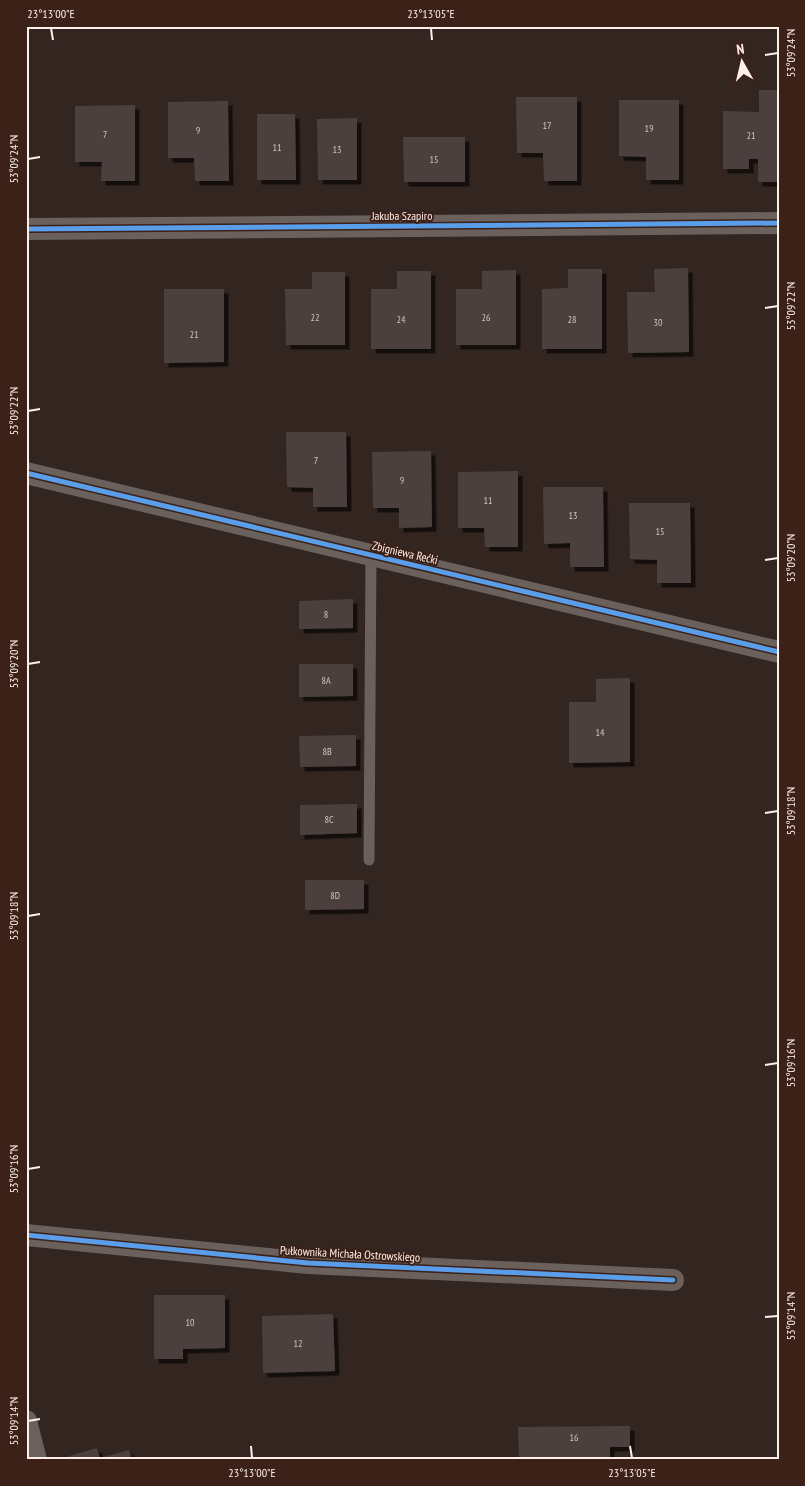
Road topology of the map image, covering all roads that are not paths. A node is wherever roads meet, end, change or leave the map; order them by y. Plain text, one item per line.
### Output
1 (779, 223) edge
2 (26, 229) edge
3 (26, 473) edge
4 (371, 555) junction
5 (779, 652) edge
6 (369, 860) dead end
7 (26, 1235) edge
8 (673, 1280) dead end
9 (26, 1422) edge
10 (36, 1460) edge

1 - 2 street, Jakuba Szapiro
3 - 4 street, Zbigniewa Rećki
4 - 5 street, Zbigniewa Rećki
4 - 6 lane
7 - 8 street, Pułkownika Michała Ostrowskiego
9 - 10 street

